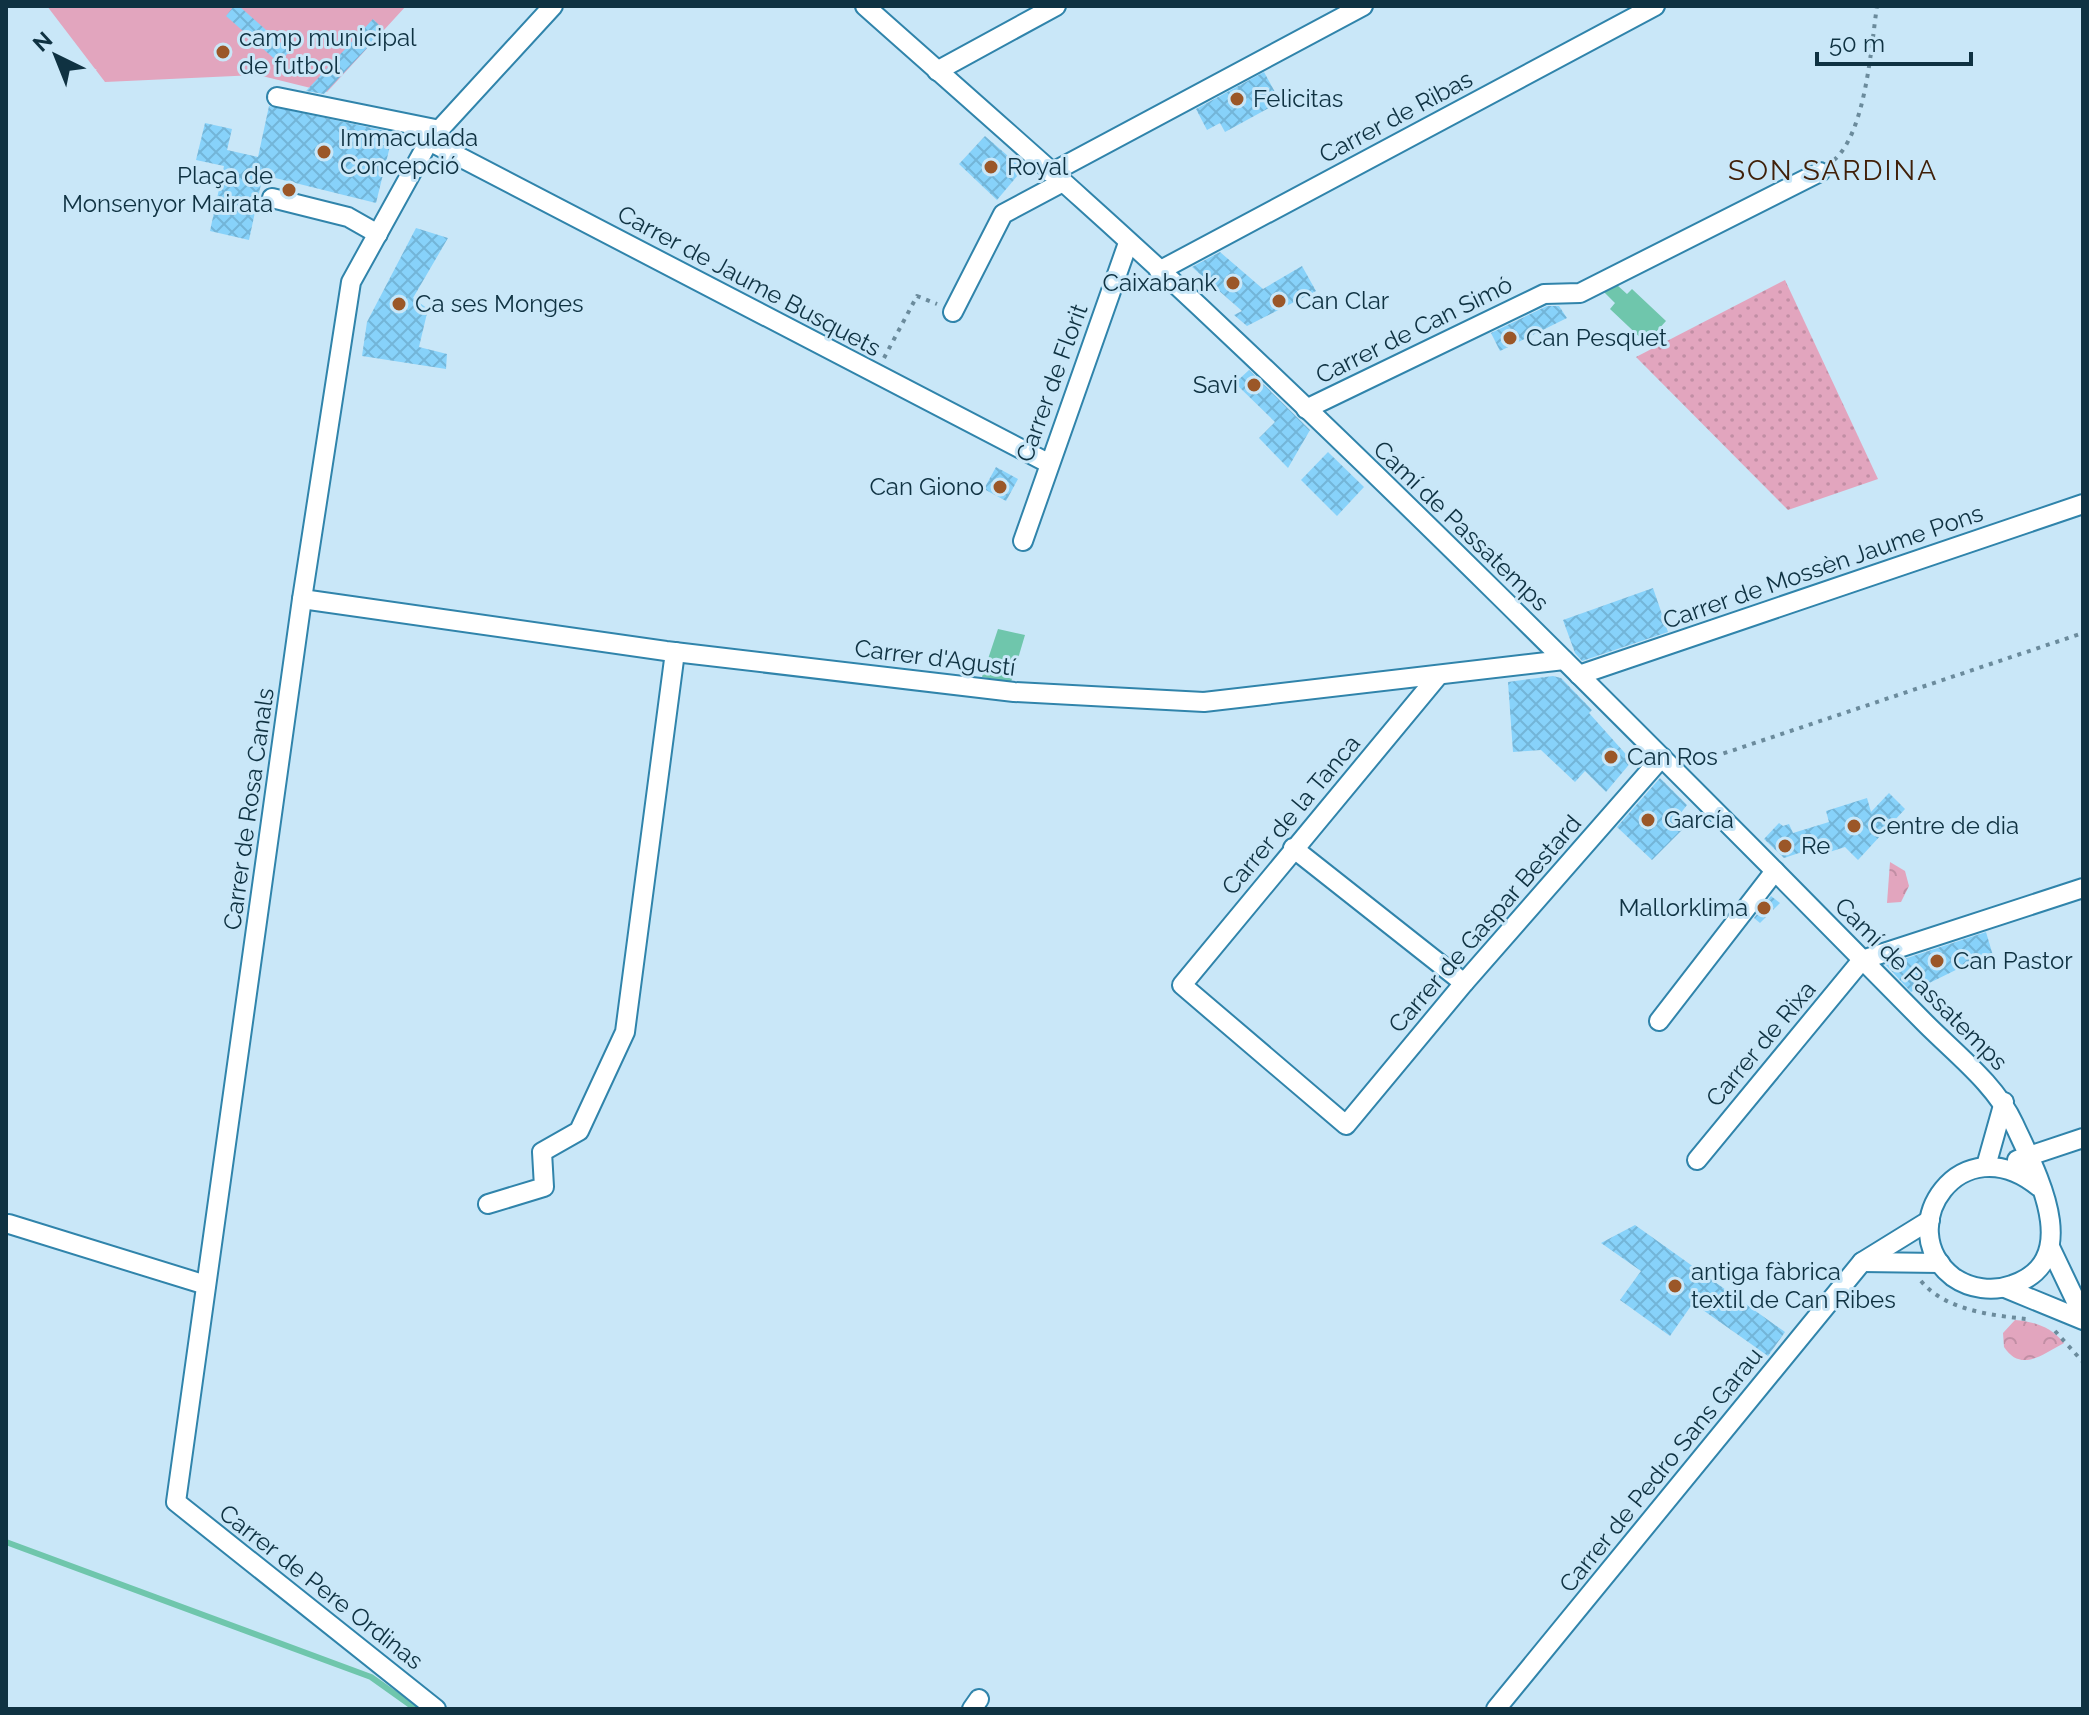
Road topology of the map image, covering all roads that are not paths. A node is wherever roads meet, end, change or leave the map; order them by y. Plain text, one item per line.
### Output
1 (553, 6) edge
2 (1056, 6) edge
3 (1363, 6) edge
4 (1655, 6) edge
5 (866, 7) edge
6 (937, 71) junction
7 (277, 97) dead end
8 (434, 135) junction
9 (1820, 172) road end
10 (1056, 178) junction
11 (272, 198) dead end
12 (378, 234) junction
13 (1128, 243) junction
14 (1159, 271) junction
15 (953, 312) road end
16 (1306, 409) junction
17 (1048, 463) junction
18 (2083, 504) edge
19 (1023, 541) dead end
20 (302, 599) junction
21 (675, 652) junction
22 (1564, 660) junction
23 (1579, 675) junction
24 (1438, 676) junction
25 (1668, 764) junction
26 (1293, 848) junction
27 (1775, 871) junction
28 (2083, 888) edge
29 (1862, 960) junction
30 (1464, 983) junction
31 (1659, 1021) dead end
32 (2004, 1102) junction
33 (1346, 1125) joint
34 (2083, 1138) edge
35 (2029, 1156) junction
36 (1697, 1160) dead end
37 (1993, 1166) junction
38 (2039, 1187) junction
39 (488, 1204) dead end
40 (1930, 1220) junction
41 (9, 1224) dead end
42 (2050, 1247) junction
43 (1862, 1262) junction
44 (1940, 1263) junction
45 (206, 1285) junction
46 (2005, 1288) junction
47 (2083, 1318) edge
48 (176, 1502) joint
49 (436, 1709) edge
50 (1496, 1709) edge

1 - 8 street, Carrer de Rosa Canals
2 - 6 street
3 - 10 street
4 - 14 street, Carrer de Ribas
5 - 6 street, Camí de Passatemps
6 - 10 street, Camí de Passatemps
7 - 8 street, Carrer de Jaume Busquets
8 - 12 street, Carrer de Rosa Canals
8 - 17 street, Carrer de Jaume Busquets
9 - 16 street, Carrer de Can Simó
10 - 13 street, Camí de Passatemps
10 - 15 street
11 - 12 street
12 - 20 street, Carrer de Rosa Canals
13 - 14 street, Camí de Passatemps
13 - 17 street, Carrer de Florit
14 - 16 street, Camí de Passatemps
16 - 22 street, Camí de Passatemps
17 - 19 street, Carrer de Florit
18 - 23 street, Carrer de Mossèn Jaume Pons
20 - 21 street, Carrer d'Agustí
20 - 45 street, Carrer de Rosa Canals
21 - 24 street, Carrer d'Agustí
21 - 39 street
22 - 23 street, Camí de Passatemps
22 - 24 street, Carrer d'Agustí
23 - 25 street, Camí de Passatemps
24 - 26 street, Carrer de la Tanca
25 - 27 street, Camí de Passatemps
25 - 30 street, Carrer de Gaspar Bestard
26 - 30 street
26 - 33 street, Carrer de la Tanca
27 - 29 street, Camí de Passatemps
27 - 31 street
28 - 29 street
29 - 32 street, Camí de Passatemps
29 - 36 street, Carrer de Rixa
30 - 33 street, Carrer de Gaspar Bestard
32 - 35 street
32 - 37 street
34 - 35 street
35 - 37 street
35 - 38 street
37 - 38 street
37 - 40 street
38 - 42 street
40 - 43 street, Carrer de Pedro Sans Garau
40 - 44 street
41 - 45 street
42 - 46 street
42 - 47 street
43 - 44 street
43 - 50 street, Carrer de Pedro Sans Garau
44 - 46 street
45 - 48 street, Carrer de Rosa Canals
46 - 47 street
48 - 49 street, Carrer de Pere Ordinas

